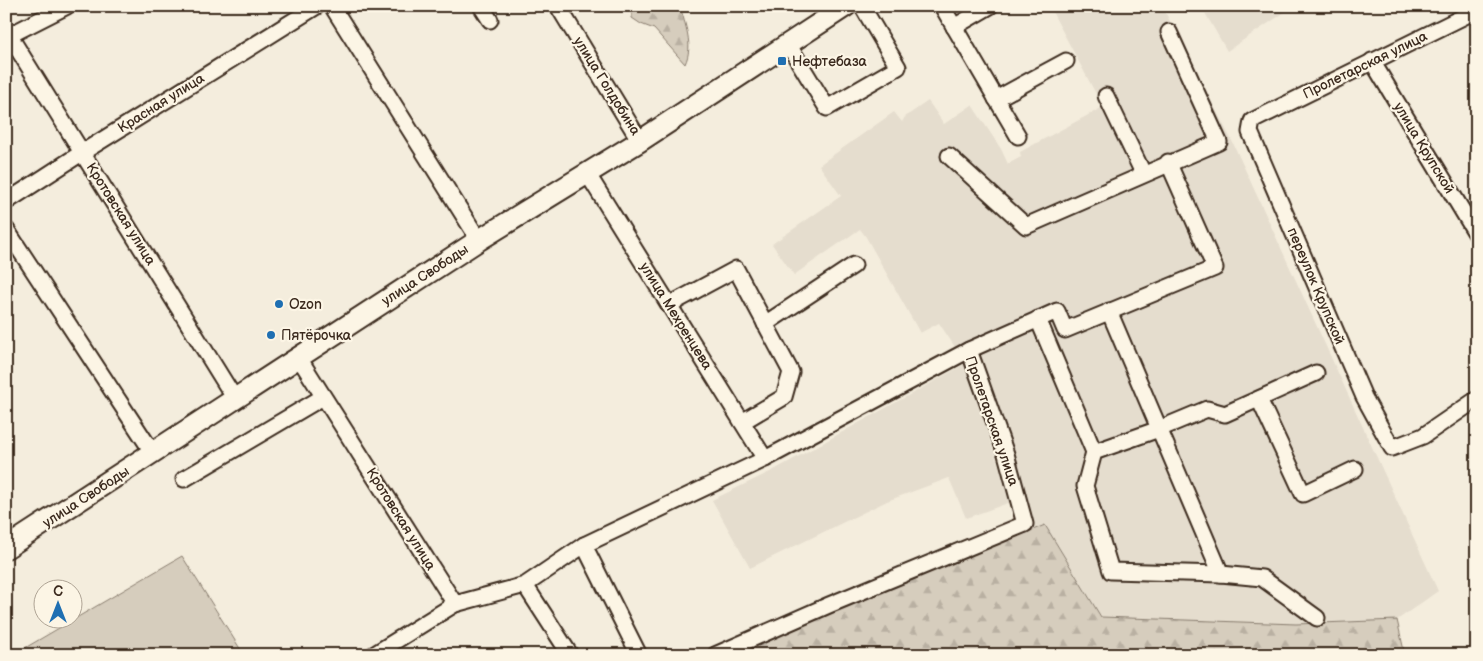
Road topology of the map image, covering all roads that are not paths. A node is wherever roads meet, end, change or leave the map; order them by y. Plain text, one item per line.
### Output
1 (67, 6) edge
2 (317, 6) edge
3 (332, 6) edge
4 (481, 6) edge
5 (558, 6) edge
6 (846, 6) edge
7 (862, 6) edge
8 (942, 6) edge
9 (990, 6) edge
10 (1477, 10) edge
11 (490, 20) dead end
12 (954, 27) junction
13 (1169, 32) dead end
14 (7, 34) edge
15 (788, 44) junction
16 (1066, 62) dead end
17 (1372, 62) junction
18 (1106, 96) dead end
19 (996, 99) junction
20 (1252, 121) joint
21 (1018, 136) dead end
22 (640, 140) junction
23 (83, 152) junction
24 (949, 156) dead end
25 (1168, 162) junction
26 (587, 173) junction
27 (1144, 174) junction
28 (6, 202) edge
29 (6, 229) edge
30 (1477, 235) edge
31 (479, 240) junction
32 (854, 265) dead end
33 (669, 305) junction
34 (1109, 311) junction
35 (1038, 319) junction
36 (765, 324) junction
37 (969, 350) junction
38 (299, 358) junction
39 (1316, 373) dead end
40 (324, 397) junction
41 (235, 399) junction
42 (1260, 399) junction
43 (1477, 399) edge
44 (742, 422) junction
45 (1159, 429) junction
46 (1094, 452) junction
47 (152, 453) junction
48 (764, 459) junction
49 (1355, 469) dead end
50 (184, 478) dead end
51 (584, 545) junction
52 (6, 548) edge
53 (1221, 574) junction
54 (526, 585) junction
55 (455, 604) junction
56 (1317, 618) dead end
57 (373, 655) edge
58 (565, 655) edge
59 (638, 655) edge
60 (715, 655) edge

1 - 14 street
2 - 23 street, Красная улица
3 - 31 street
4 - 11 street
5 - 22 street, улица Голдобина
6 - 15 main road, улица Свободы
7 - 15 street
8 - 12 street
9 - 12 street
10 - 17 street, Пролетарская улица
12 - 19 street
13 - 25 street
14 - 23 street, Кротовская улица
15 - 22 main road, улица Свободы
16 - 19 street
17 - 20 street, Пролетарская улица
17 - 30 street, улица Крупской
18 - 27 street
19 - 21 street
20 - 43 street, переулок Крупской
22 - 26 main road, улица Свободы
23 - 28 street, Красная улица
23 - 41 street, Кротовская улица
24 - 27 street
25 - 27 street
25 - 34 street
26 - 31 main road, улица Свободы
26 - 33 street, улица Мехренцева
29 - 47 street
31 - 38 main road, улица Свободы
32 - 36 street
33 - 36 street
33 - 44 street, улица Мехренцева
34 - 35 street
34 - 45 street
35 - 37 street
35 - 46 street
36 - 44 street
37 - 48 street, Пролетарская улица
37 - 60 street, Пролетарская улица
38 - 40 street, Кротовская улица
38 - 41 main road, улица Свободы
39 - 42 street
40 - 50 street
40 - 55 street, Кротовская улица
41 - 47 main road, улица Свободы
42 - 45 street
42 - 49 street
44 - 48 street, улица Мехренцева
45 - 46 street
45 - 53 street
46 - 53 street
47 - 52 main road, улица Свободы
48 - 51 street, Пролетарская улица
51 - 54 street, Пролетарская улица
51 - 59 street
53 - 56 street
54 - 55 street, Пролетарская улица
54 - 58 street
55 - 57 street, Пролетарская улица

